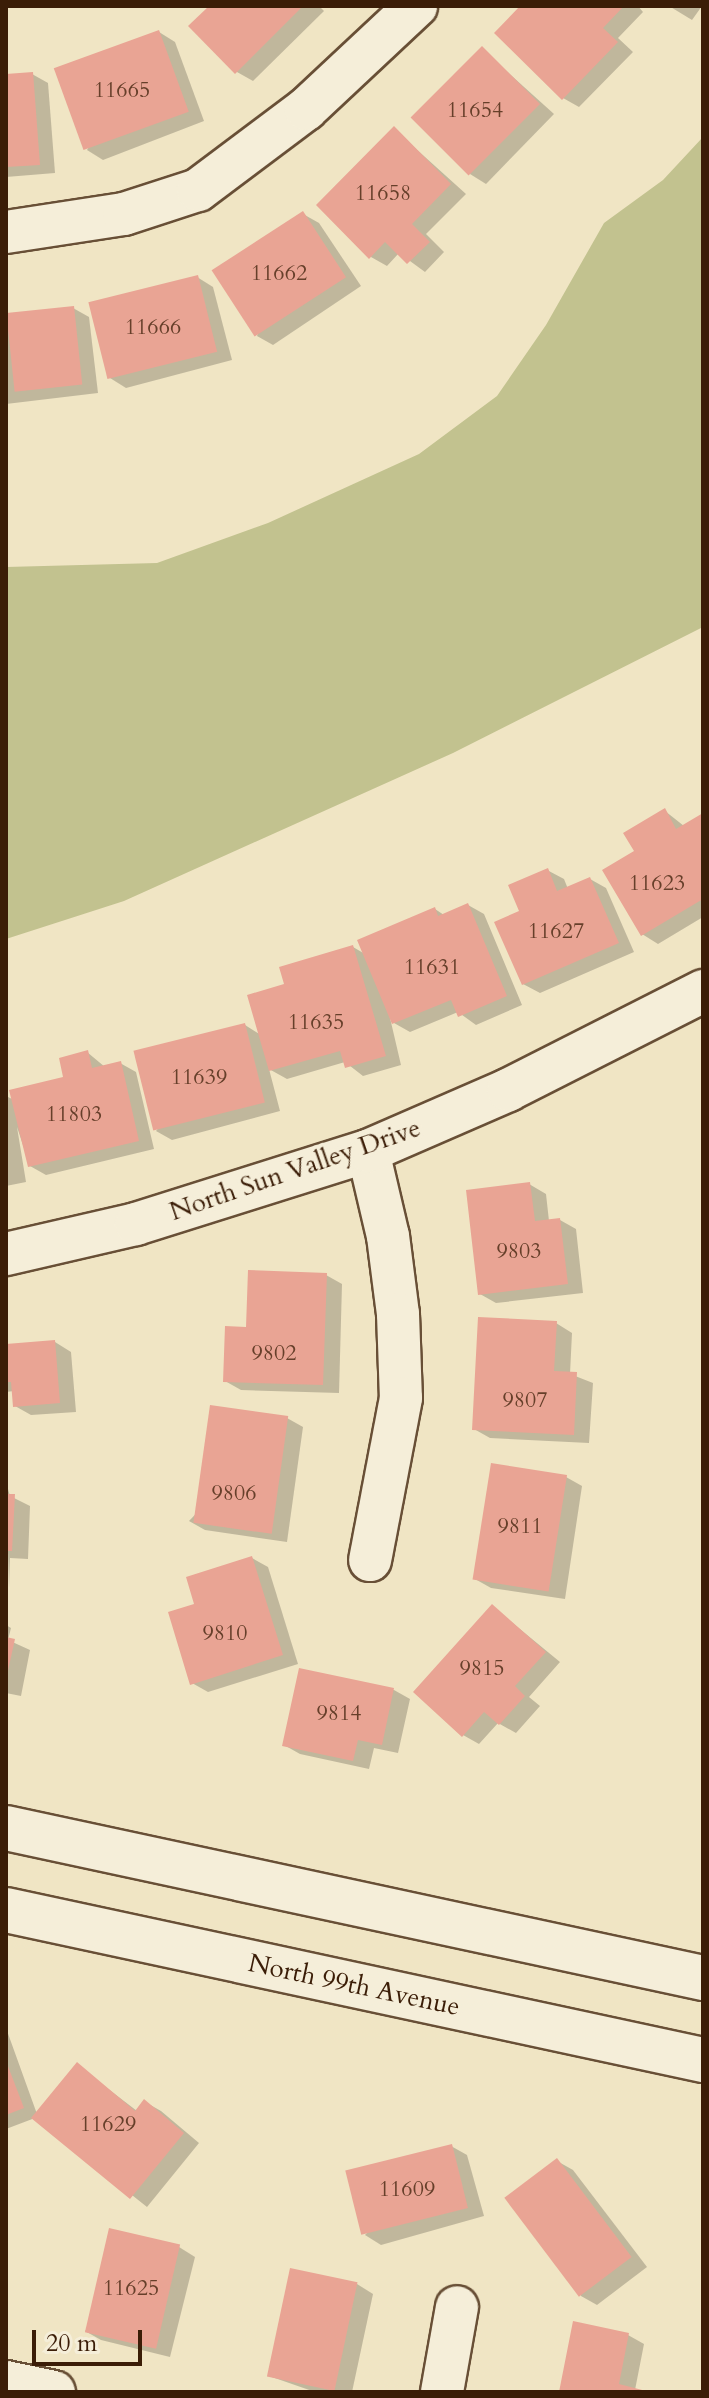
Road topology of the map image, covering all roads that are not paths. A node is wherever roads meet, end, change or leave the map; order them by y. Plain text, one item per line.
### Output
1 (416, 6) edge
2 (6, 232) edge
3 (703, 991) edge
4 (368, 1151) junction
5 (6, 1254) edge
6 (370, 1560) dead end
7 (6, 1828) edge
8 (6, 1910) edge
9 (703, 1978) edge
10 (703, 2060) edge
11 (457, 2307) dead end
12 (6, 2382) edge
13 (54, 2392) edge
14 (442, 2392) edge

1 - 2 street
3 - 4 street, North Sun Valley Drive
4 - 5 street, North Sun Valley Drive
4 - 6 street
7 - 9 main road
8 - 10 main road, North 99th Avenue
11 - 14 street
12 - 13 street

